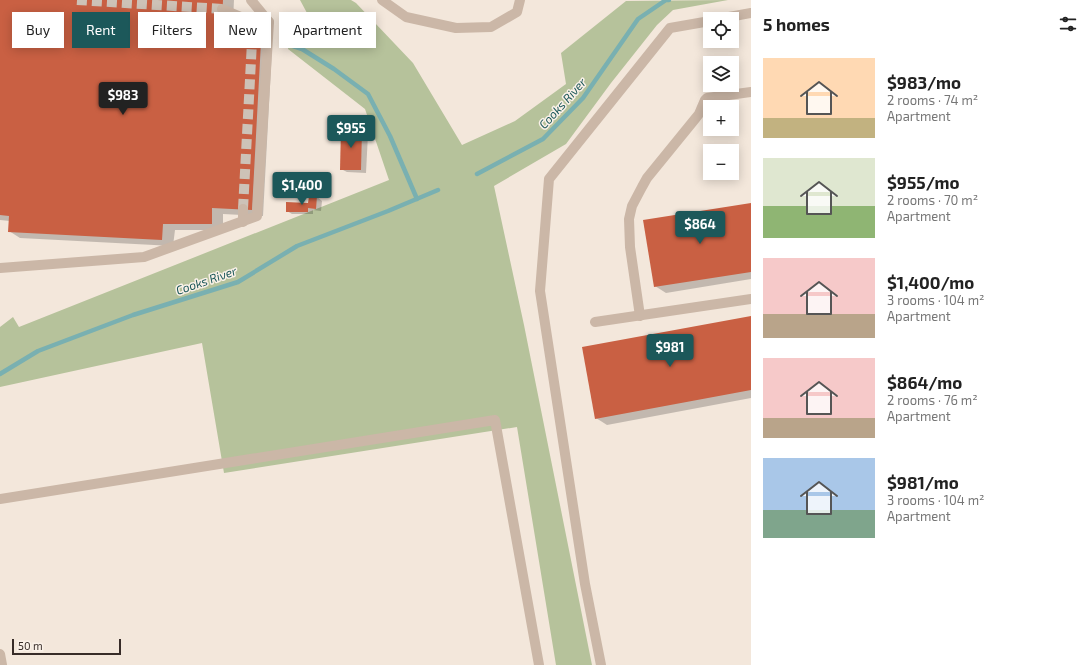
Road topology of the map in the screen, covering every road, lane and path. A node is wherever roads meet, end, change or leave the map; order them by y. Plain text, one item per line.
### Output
1 (251, 0) edge
2 (382, 0) edge
3 (520, 0) edge
4 (222, 9) tunnel mouth
5 (229, 12) edge
6 (260, 12) edge
7 (751, 13) edge
8 (739, 15) edge
9 (703, 21) edge
10 (267, 48) edge
11 (751, 92) edge
12 (244, 209) tunnel mouth
13 (243, 222) junction
14 (0, 268) edge
15 (751, 299) edge
16 (640, 316) junction
17 (595, 322) dead end
18 (0, 499) edge
19 (0, 654) edge
20 (2, 665) edge
21 (539, 665) edge
22 (601, 665) edge

1 - 6 lane
2 - 3 lane
4 - 5 lane
7 - 8 lane
9 - 22 lane
10 - 13 lane
11 - 16 lane
12 - 13 lane
13 - 14 lane
15 - 16 lane
16 - 17 lane
18 - 21 lane
19 - 20 lane

